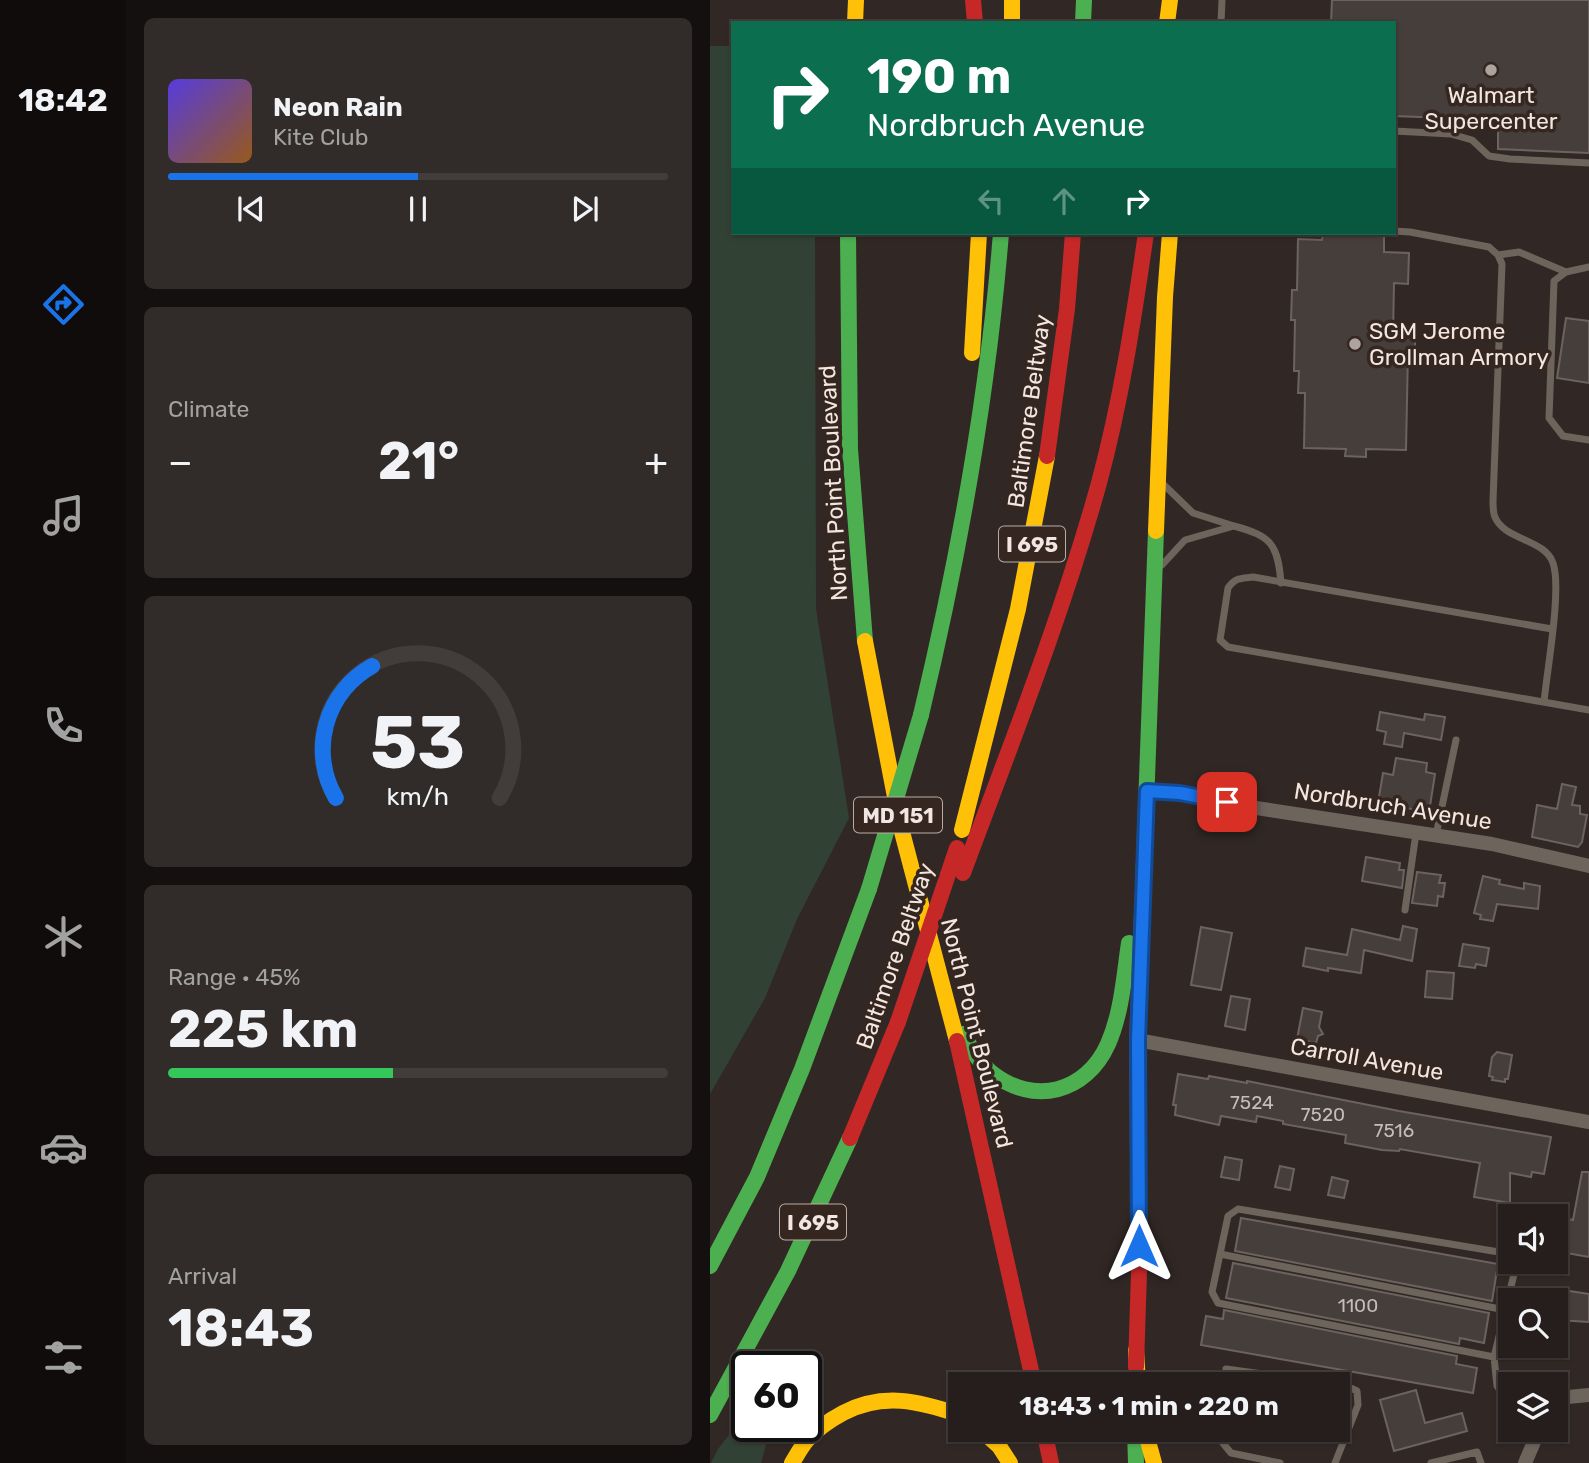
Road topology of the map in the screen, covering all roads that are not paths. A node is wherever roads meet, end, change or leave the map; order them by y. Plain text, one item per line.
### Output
1 (856, 0) edge
2 (973, 0) edge
3 (1012, 0) edge
4 (1084, 0) edge
5 (1171, 0) edge
6 (1222, 0) edge
7 (855, 21) edge
8 (975, 21) edge
9 (1012, 21) edge
10 (1083, 21) edge
11 (1169, 21) edge
12 (1221, 21) edge
13 (1396, 131) edge
14 (1588, 163) edge
15 (1396, 231) edge
16 (848, 235) edge
17 (979, 235) edge
18 (1001, 235) edge
19 (1073, 235) edge
20 (1146, 235) edge
21 (1170, 235) edge
22 (1498, 255) junction
23 (1588, 267) edge
24 (1566, 272) junction
25 (1588, 439) edge
26 (1159, 480) junction
27 (1234, 526) junction
28 (1154, 573) junction
29 (1281, 583) junction
30 (1552, 629) junction
31 (1544, 702) junction
32 (1588, 710) edge
33 (921, 715) junction
34 (1456, 740) dead end
35 (1147, 791) junction
36 (1416, 833) junction
37 (1436, 836) junction
38 (1588, 866) edge
39 (1143, 868) junction
40 (1405, 911) dead end
41 (947, 996) junction
42 (898, 1022) junction
43 (1138, 1040) junction
44 (802, 1069) junction
45 (1588, 1122) edge
46 (710, 1240) edge
47 (1498, 1252) edge
48 (1220, 1254) junction
49 (710, 1265) edge
50 (1498, 1309) edge
51 (1498, 1340) edge
52 (1494, 1357) junction
53 (1031, 1372) edge
54 (1137, 1372) edge
55 (1226, 1372) edge
56 (1248, 1372) edge
57 (1498, 1387) edge
58 (1350, 1388) edge
59 (1588, 1395) edge
60 (1568, 1397) edge
61 (948, 1411) edge
62 (710, 1415) edge
63 (1350, 1425) edge
64 (994, 1442) edge
65 (1047, 1442) edge
66 (1135, 1442) edge
67 (1148, 1442) edge
68 (1222, 1442) edge
69 (1343, 1442) edge
70 (1534, 1442) edge
71 (792, 1463) edge
72 (1010, 1463) edge
73 (1051, 1463) edge
74 (1136, 1463) edge
75 (1153, 1463) edge
76 (1280, 1463) edge
77 (1335, 1463) edge
78 (1431, 1463) edge
79 (1481, 1463) edge
80 (1525, 1463) edge

1 - 7 main road
2 - 8 main road
3 - 9 main road
4 - 10 main road
5 - 11 main road
6 - 12 lane
13 - 14 lane
15 - 22 lane
16 - 41 main road, North Point Boulevard / MD 151
17 - 33 main road
18 - 33 main road, Baltimore Beltway / I 695
19 - 42 main road, Baltimore Beltway / I 695, bridge
20 - 42 main road, bridge
21 - 26 main road
22 - 24 lane
22 - 30 lane
23 - 24 lane
24 - 25 lane
26 - 27 lane
26 - 28 main road
27 - 28 lane
27 - 29 lane
28 - 35 main road
29 - 30 lane
29 - 31 lane
30 - 31 lane
31 - 32 lane
33 - 44 main road, Baltimore Beltway / I 695, bridge
34 - 37 lane
35 - 36 street, Nordbruch Avenue
35 - 39 main road
36 - 37 street, Nordbruch Avenue
36 - 40 lane
37 - 38 street, Nordbruch Avenue
39 - 41 main road
39 - 43 main road
41 - 53 main road, North Point Boulevard / MD 151
42 - 62 main road, Baltimore Beltway / I 695
43 - 45 street, Carroll Avenue
43 - 54 main road
44 - 46 main road
44 - 49 main road, Baltimore Beltway / I 695
47 - 48 lane
48 - 50 lane
48 - 52 lane
51 - 52 lane
52 - 57 lane
55 - 56 lane
58 - 63 lane
59 - 60 street
61 - 71 main road
64 - 72 main road
65 - 73 main road
66 - 74 main road
67 - 75 main road
68 - 76 lane
69 - 77 lane
70 - 80 street
78 - 79 lane

